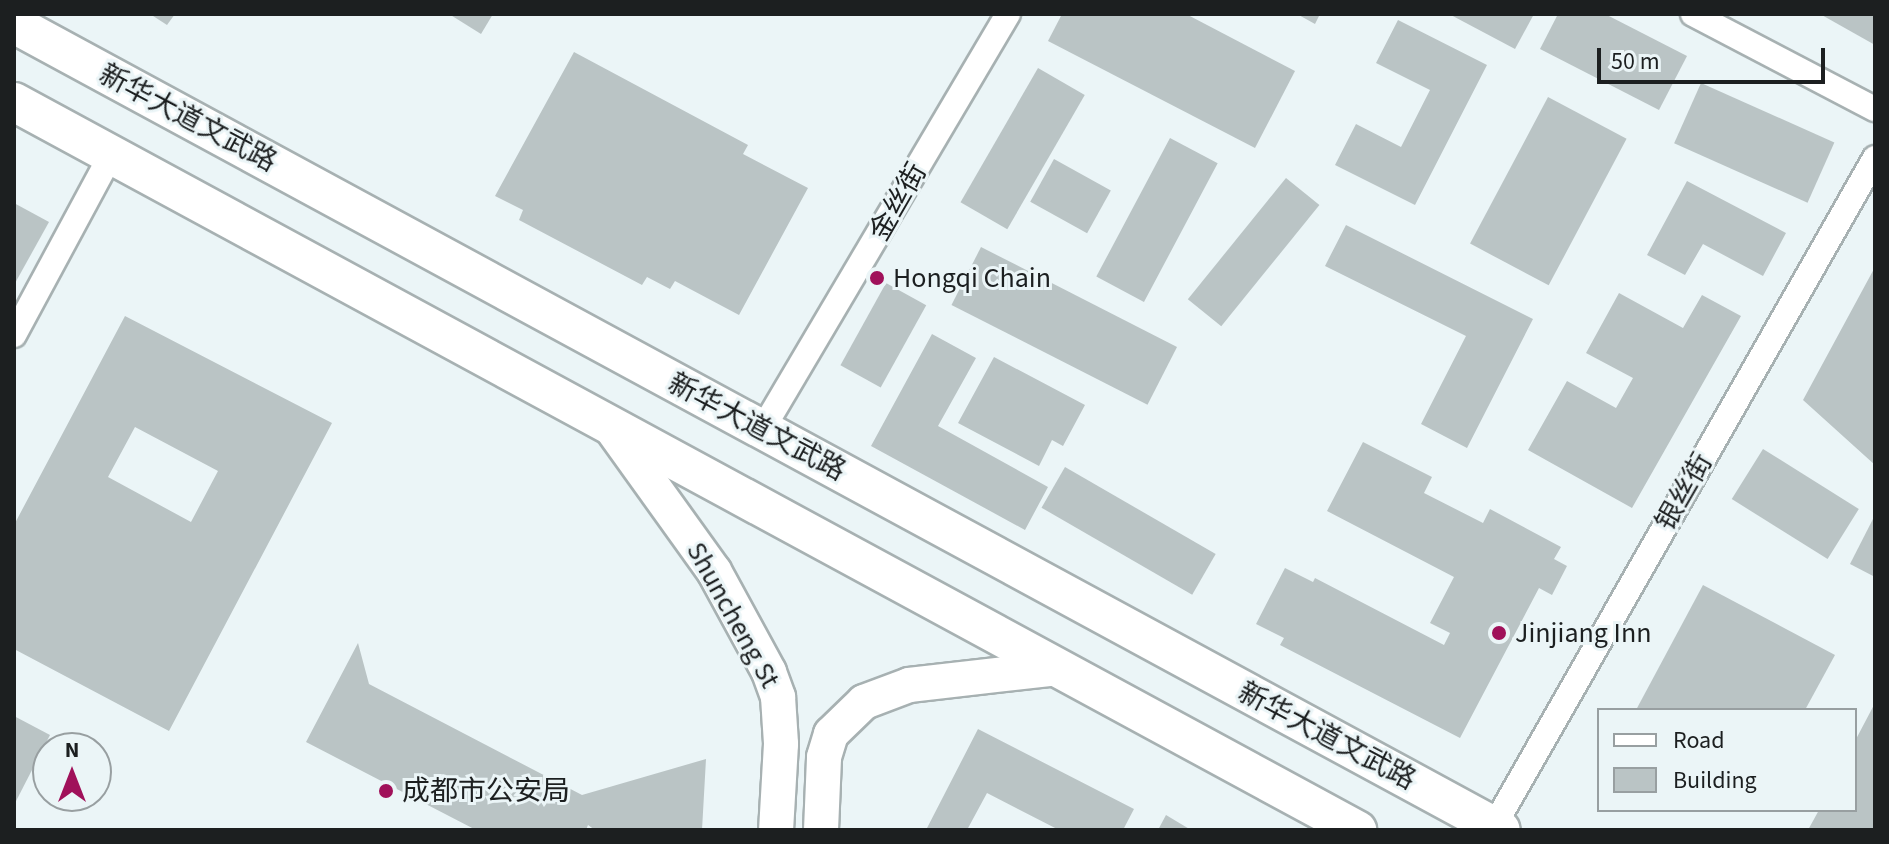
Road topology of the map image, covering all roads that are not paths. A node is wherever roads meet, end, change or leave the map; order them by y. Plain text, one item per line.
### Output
1 (1008, 14) edge
2 (1693, 14) edge
3 (14, 24) edge
4 (14, 102) edge
5 (1875, 109) edge
6 (111, 155) junction
7 (1875, 158) edge
8 (14, 335) edge
9 (609, 425) junction
10 (762, 430) junction
11 (1058, 668) junction
12 (1497, 828) edge
13 (776, 830) edge
14 (821, 830) edge
15 (1357, 830) edge

1 - 10 street, 金丝街
2 - 5 street
3 - 10 main road, 新华大道文武路
4 - 6 main road
6 - 8 street
6 - 9 main road
7 - 12 street, 银丝街
9 - 11 main road
9 - 13 main road, Shuncheng St
10 - 12 main road, 新华大道文武路
11 - 14 main road
11 - 15 main road

